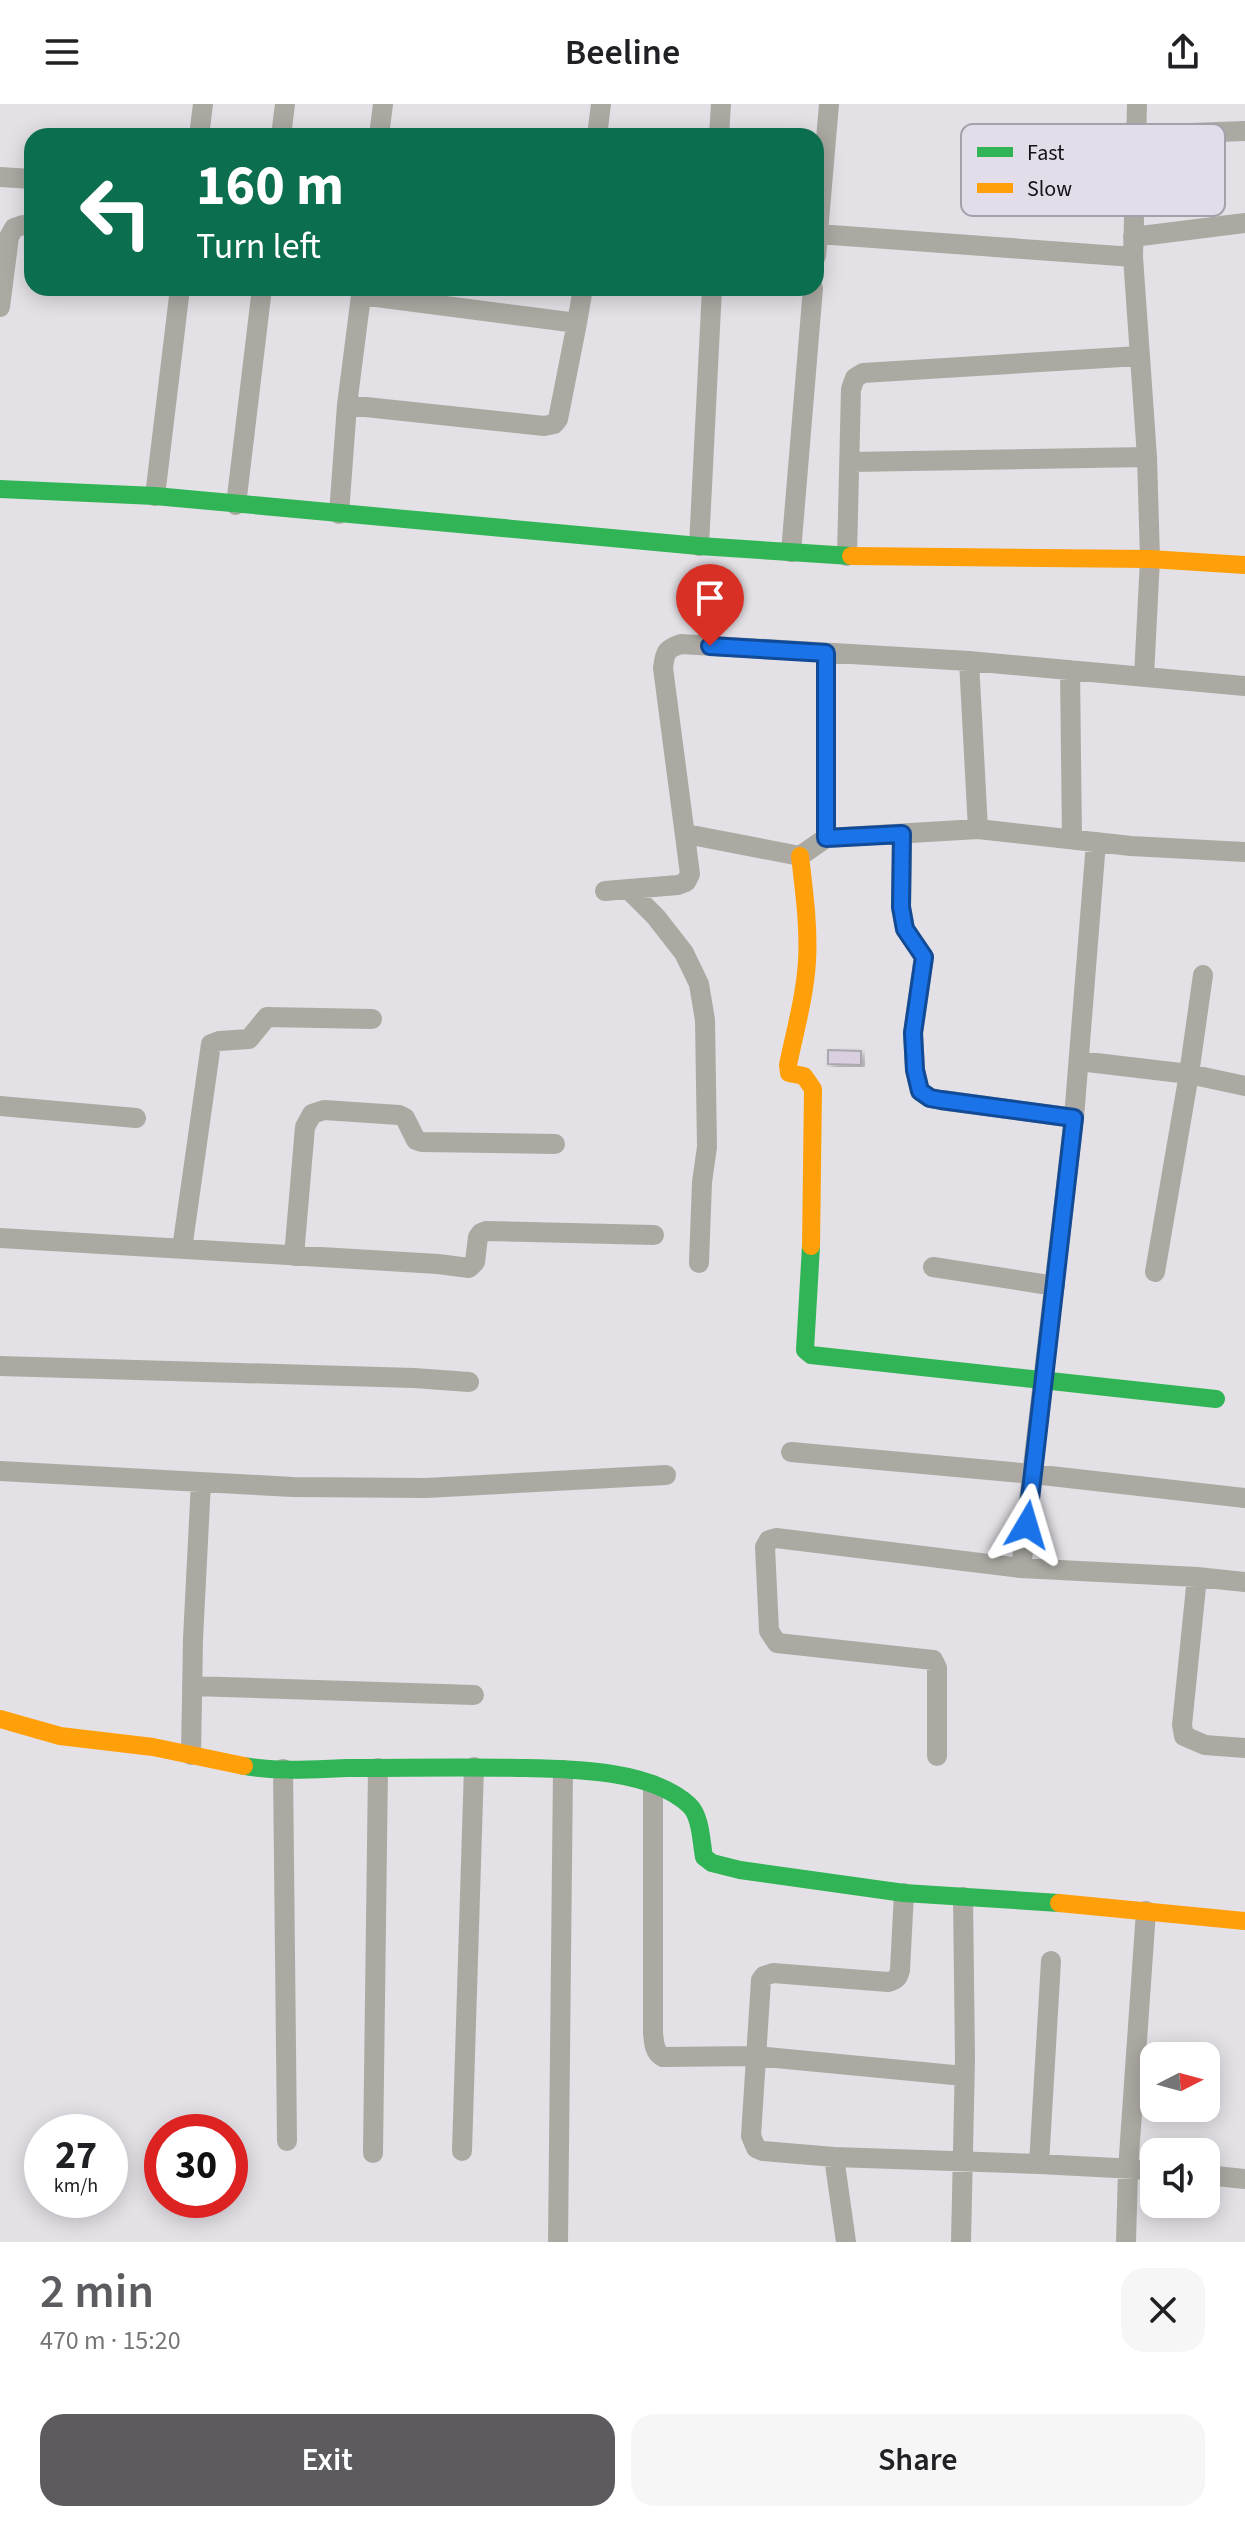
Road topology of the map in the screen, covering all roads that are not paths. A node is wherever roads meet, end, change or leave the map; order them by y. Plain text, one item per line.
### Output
1 (203, 104) edge
2 (285, 104) edge
3 (383, 104) edge
4 (601, 104) edge
5 (721, 104) edge
6 (829, 104) edge
7 (1137, 104) edge
8 (1136, 124) edge
9 (200, 128) edge
10 (282, 128) edge
11 (380, 128) edge
12 (598, 128) edge
13 (720, 128) edge
14 (1245, 131) edge
15 (1225, 132) edge
16 (824, 163) edge
17 (0, 177) edge
18 (24, 178) edge
19 (1134, 216) edge
20 (1245, 223) edge
21 (24, 225) edge
22 (824, 234) edge
23 (1133, 247) junction
24 (179, 296) edge
25 (261, 296) edge
26 (360, 296) edge
27 (395, 296) edge
28 (582, 296) edge
29 (712, 296) edge
30 (812, 296) edge
31 (0, 307) edge
32 (577, 323) junction
33 (1139, 356) junction
34 (347, 405) junction
35 (1147, 457) junction
36 (850, 462) junction
37 (0, 489) edge
38 (155, 496) junction
39 (236, 505) junction
40 (339, 514) junction
41 (699, 546) junction
42 (791, 552) junction
43 (847, 556) junction
44 (1150, 559) junction
45 (1245, 565) edge
46 (826, 653) junction
47 (969, 661) junction
48 (1070, 670) junction
49 (1144, 676) junction
50 (1245, 686) edge
51 (978, 829) junction
52 (686, 834) junction
53 (902, 834) junction
54 (826, 838) junction
55 (1072, 839) junction
56 (1096, 842) junction
57 (1245, 852) edge
58 (800, 856) junction
59 (628, 889) junction
60 (605, 891) dead end
61 (1203, 975) dead end
62 (372, 1019) dead end
63 (1079, 1061) junction
64 (1189, 1074) junction
65 (1245, 1086) edge
66 (0, 1106) edge
67 (136, 1118) dead end
68 (1074, 1118) junction
69 (555, 1144) dead end
70 (654, 1235) dead end
71 (0, 1238) edge
72 (182, 1249) junction
73 (294, 1256) junction
74 (699, 1263) dead end
75 (933, 1267) dead end
76 (1155, 1272) dead end
77 (1055, 1286) junction
78 (0, 1366) edge
79 (469, 1382) dead end
80 (1044, 1382) junction
81 (1216, 1399) dead end
82 (791, 1452) dead end
83 (0, 1471) edge
84 (1033, 1474) junction
85 (666, 1475) dead end
86 (201, 1482) junction
87 (1245, 1498) edge
88 (1021, 1568) junction
89 (1197, 1577) junction
90 (1245, 1582) edge
91 (192, 1686) junction
92 (474, 1695) dead end
93 (0, 1719) edge
94 (1245, 1748) edge
95 (191, 1755) junction
96 (937, 1756) dead end
97 (474, 1767) junction
98 (378, 1768) junction
99 (283, 1769) junction
100 (563, 1770) junction
101 (653, 1785) junction
102 (904, 1893) junction
103 (963, 1897) junction
104 (1146, 1911) junction
105 (1245, 1921) edge
106 (1051, 1961) dead end
107 (755, 2056) junction
108 (964, 2076) junction
109 (287, 2141) dead end
110 (462, 2151) dead end
111 (373, 2153) dead end
112 (834, 2157) junction
113 (962, 2161) junction
114 (1039, 2164) junction
115 (1128, 2170) junction
116 (1140, 2170) edge
117 (1220, 2176) edge
118 (1245, 2179) edge
119 (558, 2242) edge
120 (846, 2242) edge
121 (961, 2242) edge
122 (1126, 2242) edge

1 - 9 street
2 - 10 street
3 - 11 street
4 - 12 street
5 - 13 street
6 - 16 street
7 - 8 street
14 - 15 street
17 - 18 street
19 - 23 street
20 - 23 street
21 - 31 street
22 - 23 street
23 - 33 street
24 - 38 street
25 - 39 street
26 - 34 street
27 - 32 street
28 - 32 street
29 - 41 street
30 - 42 street
32 - 34 street
33 - 35 street
33 - 36 street
34 - 40 street
35 - 36 street
35 - 44 street
36 - 43 street
37 - 38 street
38 - 39 street
39 - 40 street
40 - 41 street
41 - 42 street
42 - 43 street
43 - 44 street
44 - 45 street
44 - 49 street
46 - 47 street
46 - 52 street
46 - 54 street
47 - 48 street
47 - 51 street
48 - 49 street
48 - 55 street
49 - 50 street
51 - 53 street
51 - 55 street
52 - 58 street
52 - 59 street
53 - 54 street
53 - 68 street
54 - 58 street
55 - 56 street
56 - 57 street
56 - 63 street
58 - 80 street
59 - 60 street
59 - 74 street
61 - 64 street
62 - 72 street
63 - 64 street
63 - 68 street
64 - 65 street
64 - 76 street
66 - 67 street
68 - 77 street
69 - 73 street
70 - 73 street
71 - 72 street
72 - 73 street
75 - 77 street
77 - 80 street
78 - 79 street
80 - 81 street
80 - 84 street
82 - 84 street
83 - 86 street
84 - 87 street
84 - 88 street
85 - 86 street
86 - 91 street
88 - 89 street
88 - 96 street
89 - 90 street
89 - 94 street
91 - 92 street
91 - 95 street
93 - 95 street
95 - 99 street
97 - 98 street
97 - 100 street
97 - 110 street
98 - 99 street
98 - 111 street
99 - 109 street
100 - 101 street
100 - 119 street
101 - 102 street
101 - 107 street
102 - 103 street
102 - 107 street
103 - 104 street
103 - 108 street
104 - 105 street
104 - 115 street
106 - 114 street
107 - 108 street
107 - 112 street
108 - 113 street
112 - 113 street
112 - 120 street
113 - 114 street
113 - 121 street
114 - 115 street
115 - 116 street
115 - 122 street
117 - 118 street

